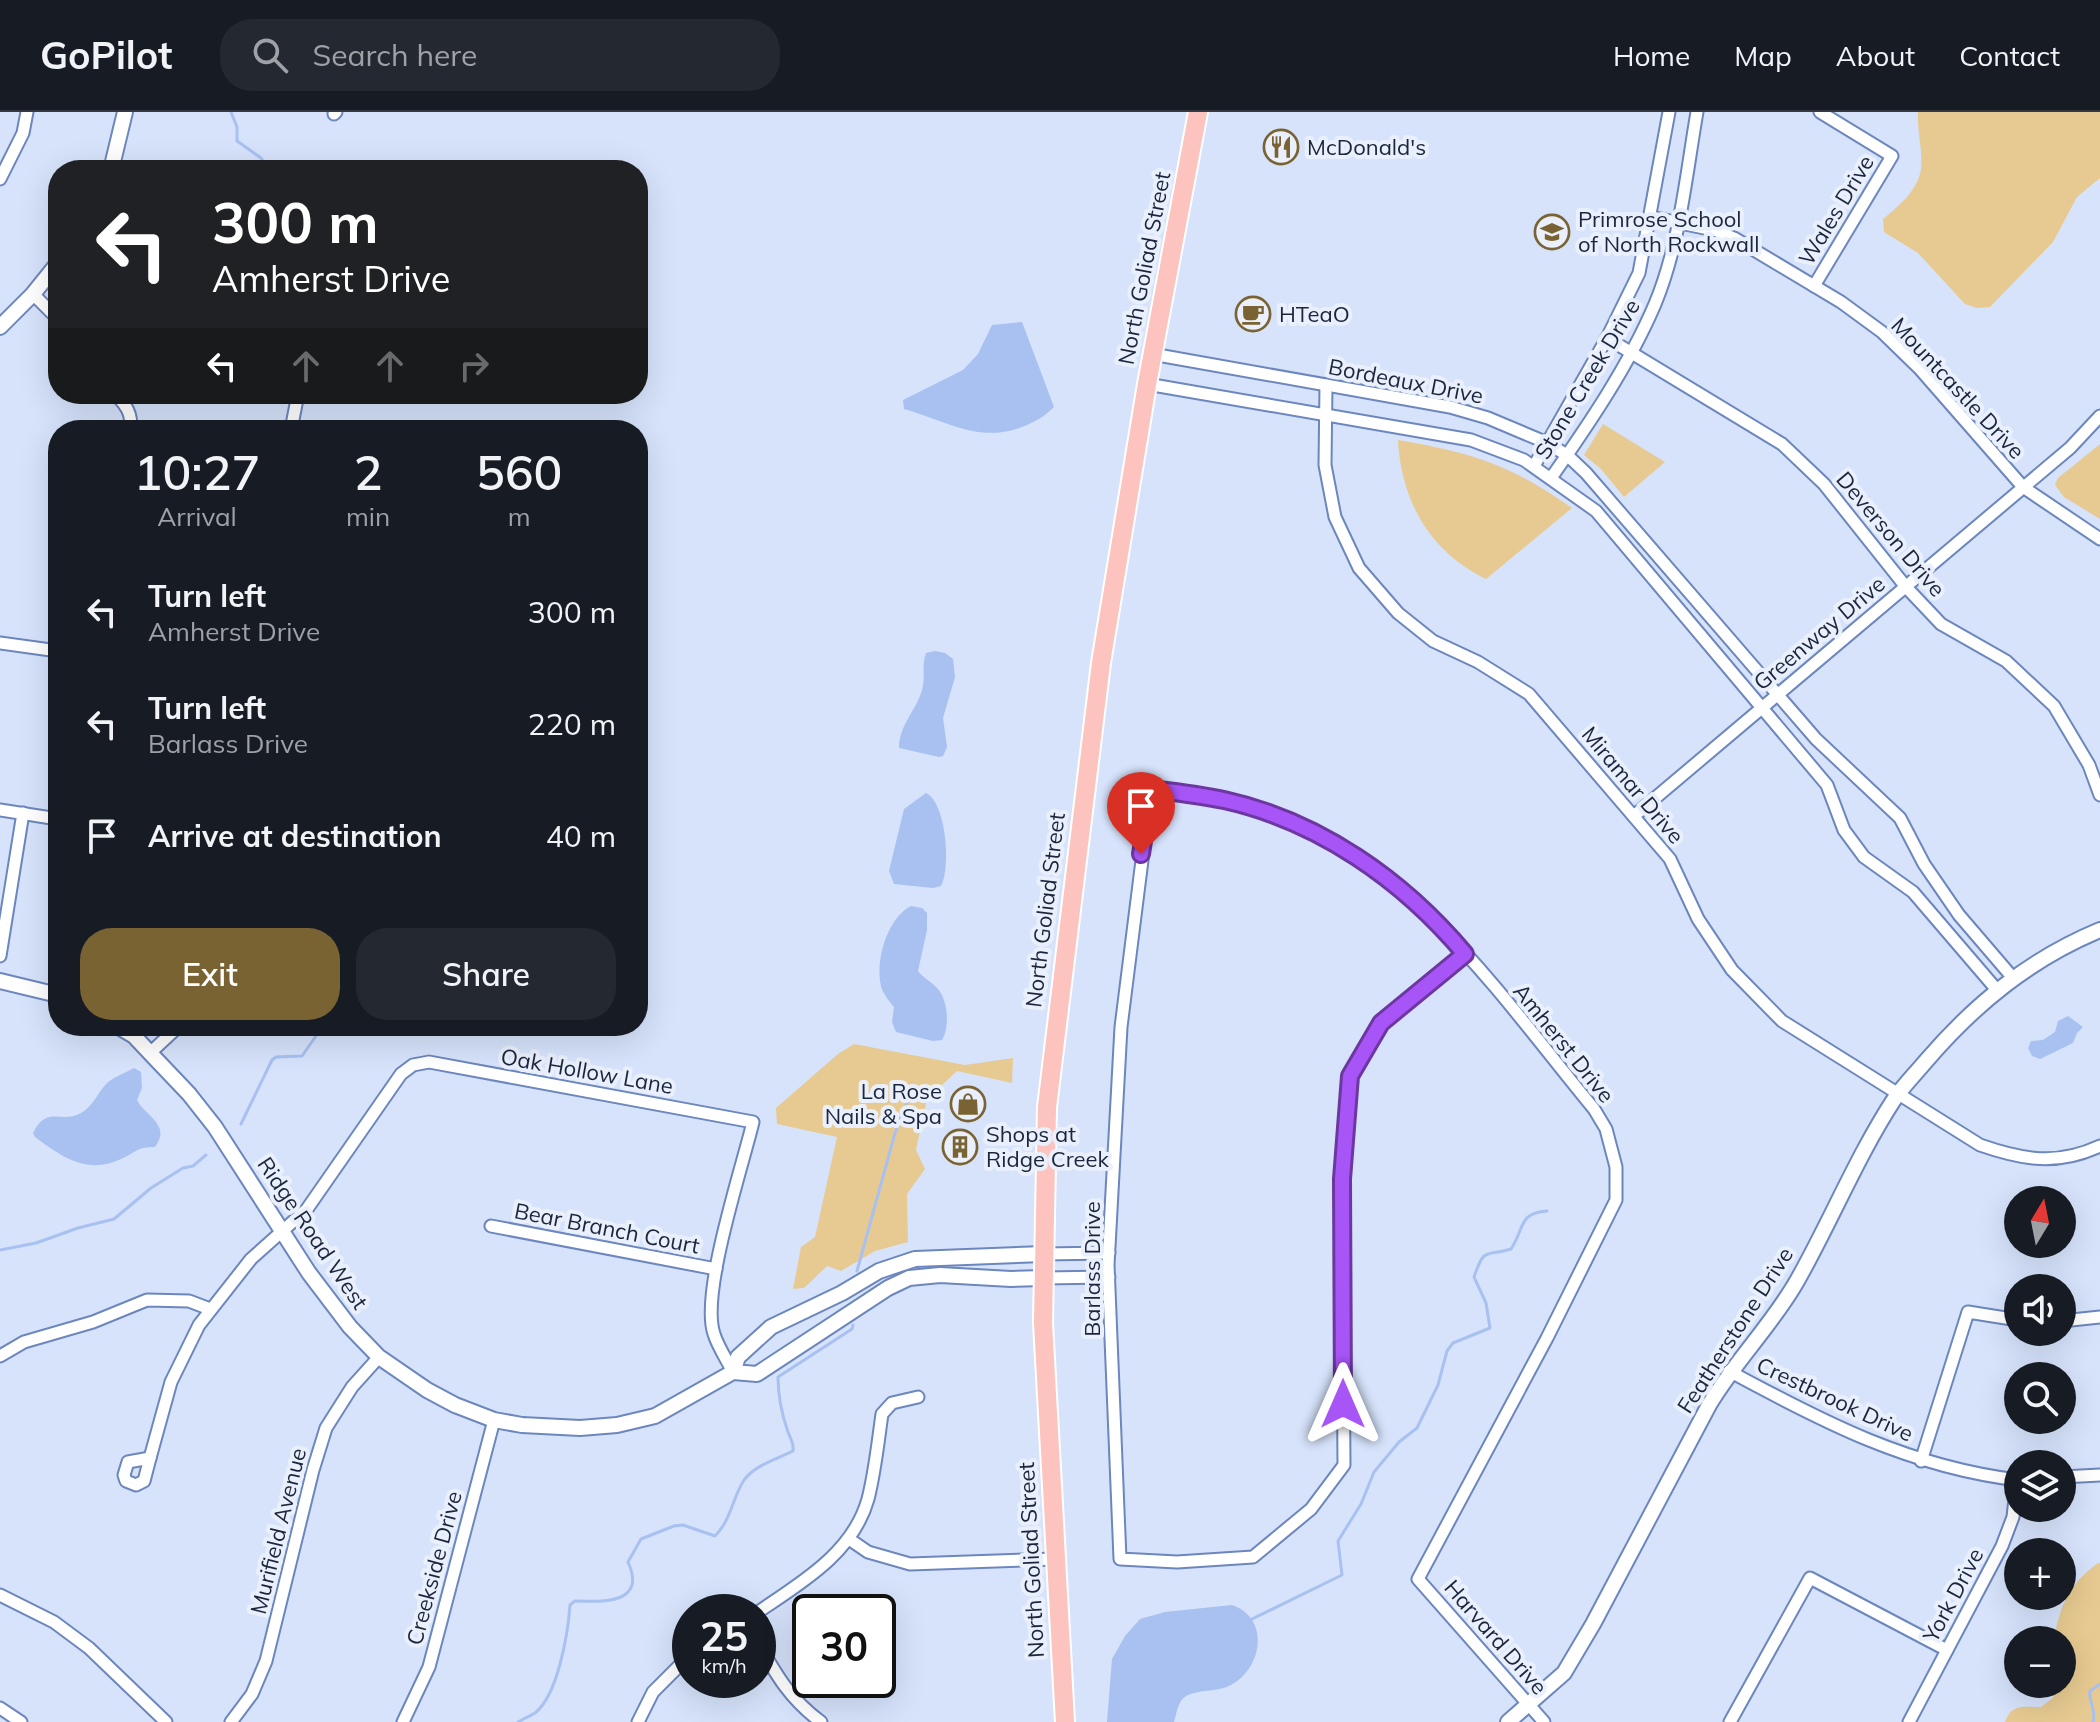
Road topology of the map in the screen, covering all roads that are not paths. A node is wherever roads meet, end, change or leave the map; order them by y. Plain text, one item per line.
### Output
1 (27, 112) edge
2 (125, 112) edge
3 (1198, 112) edge
4 (1669, 112) edge
5 (1697, 112) edge
6 (1820, 112) edge
7 (118, 160) edge
8 (0, 179) edge
9 (1651, 217) junction
10 (1677, 221) junction
11 (48, 275) edge
12 (1814, 286) junction
13 (33, 294) junction
14 (48, 309) edge
15 (0, 327) edge
16 (1607, 338) junction
17 (1631, 352) junction
18 (1152, 354) junction
19 (1147, 384) junction
20 (1326, 385) junction
21 (1324, 414) junction
22 (2100, 416) edge
23 (1545, 442) junction
24 (1567, 455) junction
25 (1534, 466) junction
26 (1551, 478) junction
27 (2023, 487) junction
28 (2100, 539) edge
29 (1683, 585) junction
30 (1906, 587) junction
31 (1668, 596) junction
32 (0, 643) edge
33 (48, 650) edge
34 (1776, 694) junction
35 (1761, 707) junction
36 (1151, 789) joint
37 (2100, 795) edge
38 (0, 810) edge
39 (23, 813) junction
40 (1635, 815) junction
41 (48, 817) edge
42 (2100, 930) edge
43 (1465, 954) junction
44 (0, 956) edge
45 (2013, 978) junction
46 (0, 981) edge
47 (1997, 990) junction
48 (48, 993) edge
49 (134, 1036) edge
50 (168, 1036) edge
51 (150, 1053) junction
52 (1897, 1095) junction
53 (2100, 1146) edge
54 (491, 1226) dead end
55 (282, 1230) junction
56 (1109, 1253) junction
57 (1044, 1254) junction
58 (938, 1257) junction
59 (716, 1269) junction
60 (940, 1275) junction
61 (1109, 1277) junction
62 (1044, 1278) junction
63 (210, 1309) junction
64 (2100, 1317) edge
65 (2004, 1318) edge
66 (2076, 1320) edge
67 (0, 1356) edge
68 (379, 1357) junction
69 (1729, 1371) junction
70 (733, 1372) junction
71 (918, 1397) dead end
72 (494, 1420) junction
73 (150, 1458) dead end
74 (1921, 1461) junction
75 (2100, 1475) edge
76 (2076, 1476) edge
77 (2004, 1477) edge
78 (2011, 1522) edge
79 (849, 1539) junction
80 (1055, 1559) junction
81 (1418, 1579) joint
82 (0, 1595) edge
83 (776, 1599) edge
84 (1947, 1650) junction
85 (672, 1673) edge
86 (776, 1674) edge
87 (1529, 1706) junction
88 (0, 1708) edge
89 (21, 1722) edge
90 (166, 1722) edge
91 (231, 1722) edge
92 (403, 1722) edge
93 (638, 1722) edge
94 (821, 1722) edge
95 (1065, 1722) edge
96 (1508, 1722) edge
97 (1544, 1722) edge
98 (1730, 1722) edge
99 (1909, 1722) edge

1 - 8 street
2 - 7 street
3 - 18 main road, North Goliad Street
4 - 9 street, Stone Creek Drive
5 - 10 street, Stone Creek Drive
6 - 12 street, Wales Drive
9 - 10 street, Mountcastle Drive
9 - 16 street, Stone Creek Drive
10 - 12 street, Mountcastle Drive
10 - 17 street, Stone Creek Drive
11 - 13 street
12 - 27 street, Mountcastle Drive
13 - 14 street
13 - 15 street
16 - 17 street, Deverson Drive
16 - 23 street, Stone Creek Drive
17 - 24 street, Stone Creek Drive
17 - 30 street, Deverson Drive
18 - 19 main road, North Goliad Street
18 - 20 street, Bordeaux Drive
19 - 21 street, Bordeaux Drive
19 - 57 main road, North Goliad Street
20 - 21 street, Miramar Drive
20 - 23 street, Bordeaux Drive
21 - 25 street, Bordeaux Drive
21 - 40 street, Miramar Drive
22 - 27 street, Greenway Drive
23 - 24 street, Bordeaux Drive
23 - 25 street, Stone Creek Drive
24 - 26 street, Stone Creek Drive
24 - 29 street, Bordeaux Drive
25 - 26 street, Bordeaux Drive
26 - 31 street, Bordeaux Drive
27 - 28 street, Mountcastle Drive
27 - 30 street, Greenway Drive
29 - 31 street
29 - 34 street, Bordeaux Drive
30 - 34 street, Greenway Drive
30 - 37 street, Deverson Drive
31 - 35 street, Bordeaux Drive
32 - 33 street
34 - 35 street, Greenway Drive
34 - 45 street, Bordeaux Drive
35 - 40 street, Greenway Drive
35 - 47 street, Bordeaux Drive
36 - 43 street, Amherst Drive
36 - 56 street, Barlass Drive
38 - 39 street
39 - 41 street
39 - 44 street
40 - 52 street, Miramar Drive
42 - 45 street, Featherstone Drive
43 - 61 street, Barlass Drive
43 - 81 street, Amherst Drive
45 - 47 street, Featherstone Drive
46 - 48 street
47 - 52 street, Featherstone Drive
49 - 51 street, Ridge Road West
50 - 51 street
51 - 55 street, Ridge Road West
52 - 53 street, Miramar Drive
52 - 69 street, Featherstone Drive
54 - 59 street, Bear Branch Court
55 - 59 street, Oak Hollow Lane
55 - 63 street
55 - 68 street, Ridge Road West
56 - 57 street, Ridge Road West
56 - 61 street, Barlass Drive
57 - 58 street, Ridge Road West
57 - 62 main road, North Goliad Street
58 - 60 street
58 - 70 street, Ridge Road West
59 - 70 street
60 - 62 street, Ridge Road West
60 - 70 street, Ridge Road West
61 - 62 street, Ridge Road West
62 - 80 main road, North Goliad Street
63 - 67 street
63 - 73 street
64 - 66 street
65 - 74 street
68 - 72 street, Ridge Road West
68 - 91 street, Murifield Avenue
69 - 74 street, Crestbrook Drive
69 - 87 street, Featherstone Drive
70 - 72 street, Ridge Road West
71 - 79 street
72 - 92 street, Creekside Drive
74 - 77 street, Crestbrook Drive
75 - 76 street
78 - 84 street, York Drive
79 - 80 street
79 - 83 street
80 - 95 main road, North Goliad Street
81 - 87 street, Harvard Drive
82 - 90 street
84 - 98 street
84 - 99 street, York Drive
85 - 93 street
86 - 94 street
87 - 96 street, Featherstone Drive
87 - 97 street, Harvard Drive
88 - 89 street

